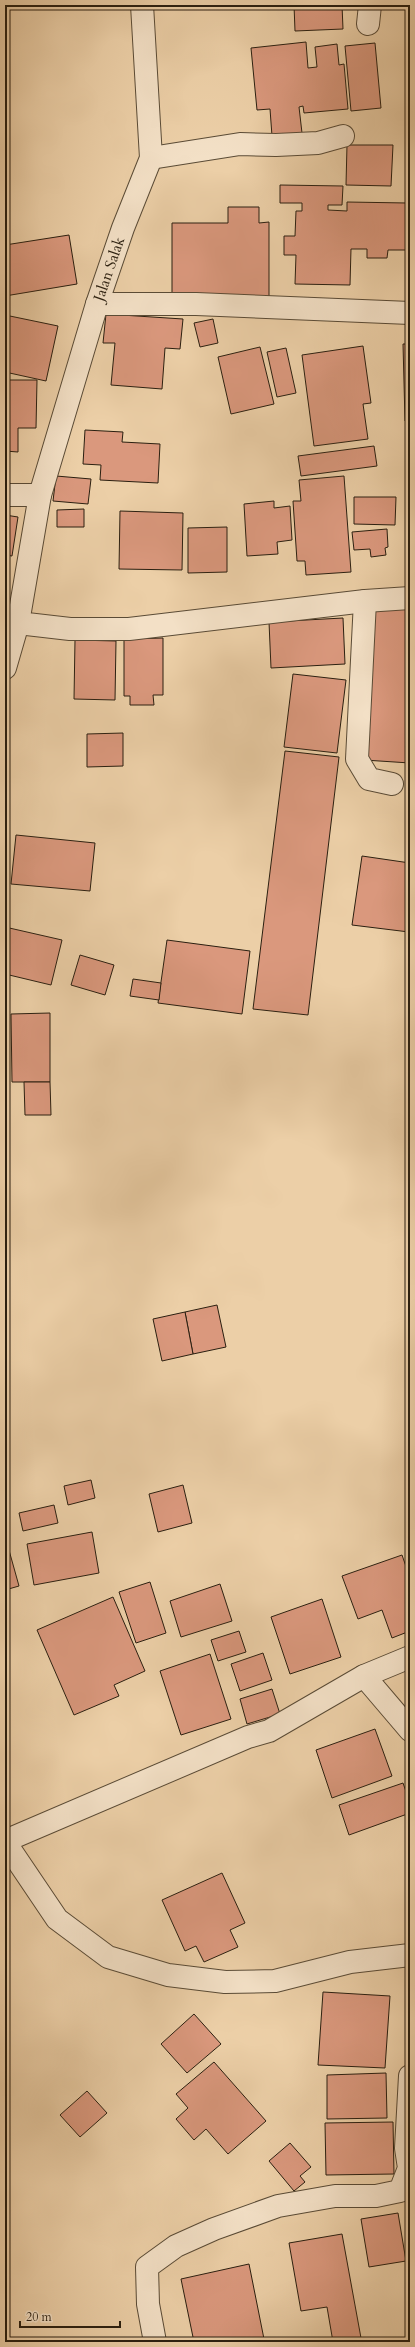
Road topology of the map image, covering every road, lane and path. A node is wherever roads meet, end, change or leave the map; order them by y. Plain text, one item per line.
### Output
1 (142, 5) edge
2 (343, 136) dead end
3 (151, 158) junction
4 (97, 304) junction
5 (410, 313) edge
6 (5, 495) edge
7 (40, 495) junction
8 (410, 598) edge
9 (365, 601) junction
10 (18, 623) junction
11 (5, 668) edge
12 (392, 784) dead end
13 (410, 1657) edge
14 (364, 1676) junction
15 (410, 1730) edge
16 (5, 1842) edge
17 (410, 1955) edge
18 (410, 2076) edge
19 (405, 2191) edge
20 (155, 2342) edge

1 - 3 street, Jalan Salak
2 - 3 street
3 - 4 street, Jalan Salak
4 - 5 street
4 - 7 street, Jalan Salak
6 - 7 street
7 - 10 street, Jalan Salak
8 - 9 street
9 - 10 street
9 - 12 street
10 - 11 street, Jalan Salak
13 - 14 street
14 - 15 street
14 - 16 street
16 - 17 street
18 - 19 street
19 - 20 street

